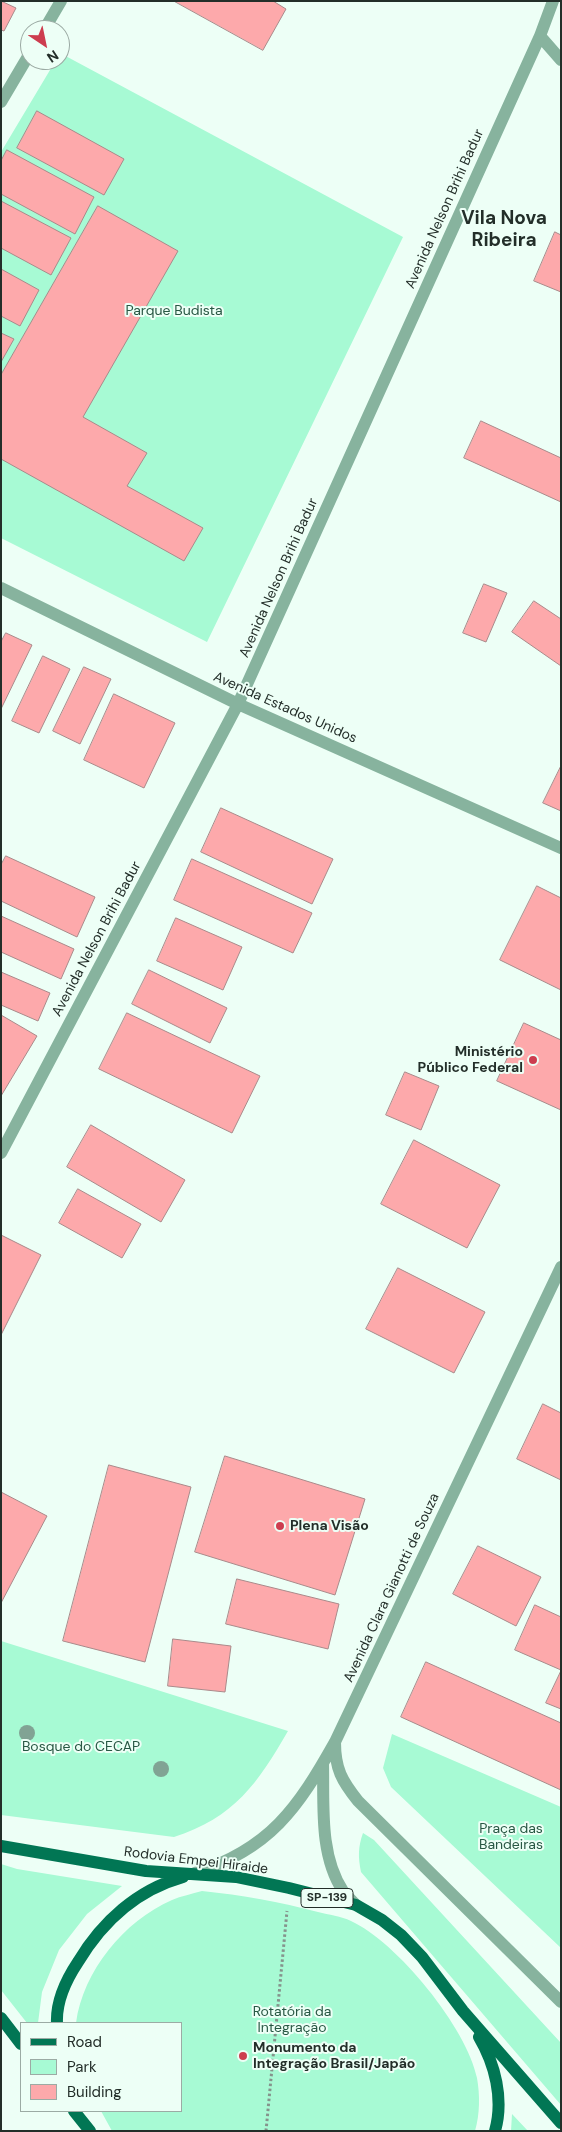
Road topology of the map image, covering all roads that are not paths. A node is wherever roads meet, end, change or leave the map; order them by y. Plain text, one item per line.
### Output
1 (61, 1) edge
2 (553, 1) edge
3 (50, 20) edge
4 (540, 36) junction
5 (561, 60) edge
6 (20, 70) edge
7 (1, 102) edge
8 (1, 588) edge
9 (238, 704) junction
10 (561, 848) edge
11 (1, 1153) edge
12 (561, 1267) edge
13 (335, 1742) junction
14 (323, 1763) junction
15 (1, 1846) edge
16 (195, 1874) junction
17 (356, 1905) junction
18 (561, 2002) edge
19 (462, 2010) junction
20 (1, 2018) edge
21 (57, 2022) edge
22 (20, 2043) edge
23 (75, 2112) edge
24 (84, 2112) edge
25 (561, 2123) edge
26 (90, 2131) edge
27 (94, 2131) edge
28 (495, 2131) edge

1 - 3 street
2 - 4 street, Avenida Nelson Brihi Badur
4 - 5 street
4 - 9 street, Avenida Nelson Brihi Badur
6 - 7 street
8 - 9 street, Avenida Estados Unidos
9 - 10 street, Avenida Estados Unidos
9 - 11 street, Avenida Nelson Brihi Badur
12 - 13 street, Avenida Clara Gianotti de Souza
13 - 14 street, Avenida Clara Gianotti de Souza
13 - 18 street
14 - 16 street, Avenida Clara Gianotti de Souza
14 - 17 street
15 - 16 main road, Rodovia Empei Hiraide / SP-139
16 - 17 main road, Rodovia Empei Hiraide / SP-139
16 - 21 main road
17 - 19 main road, Rodovia Empei Hiraide / SP-139
19 - 25 main road, Rodovia Empei Hiraide / SP-139
19 - 28 main road
20 - 22 main road
23 - 26 main road
24 - 27 main road

